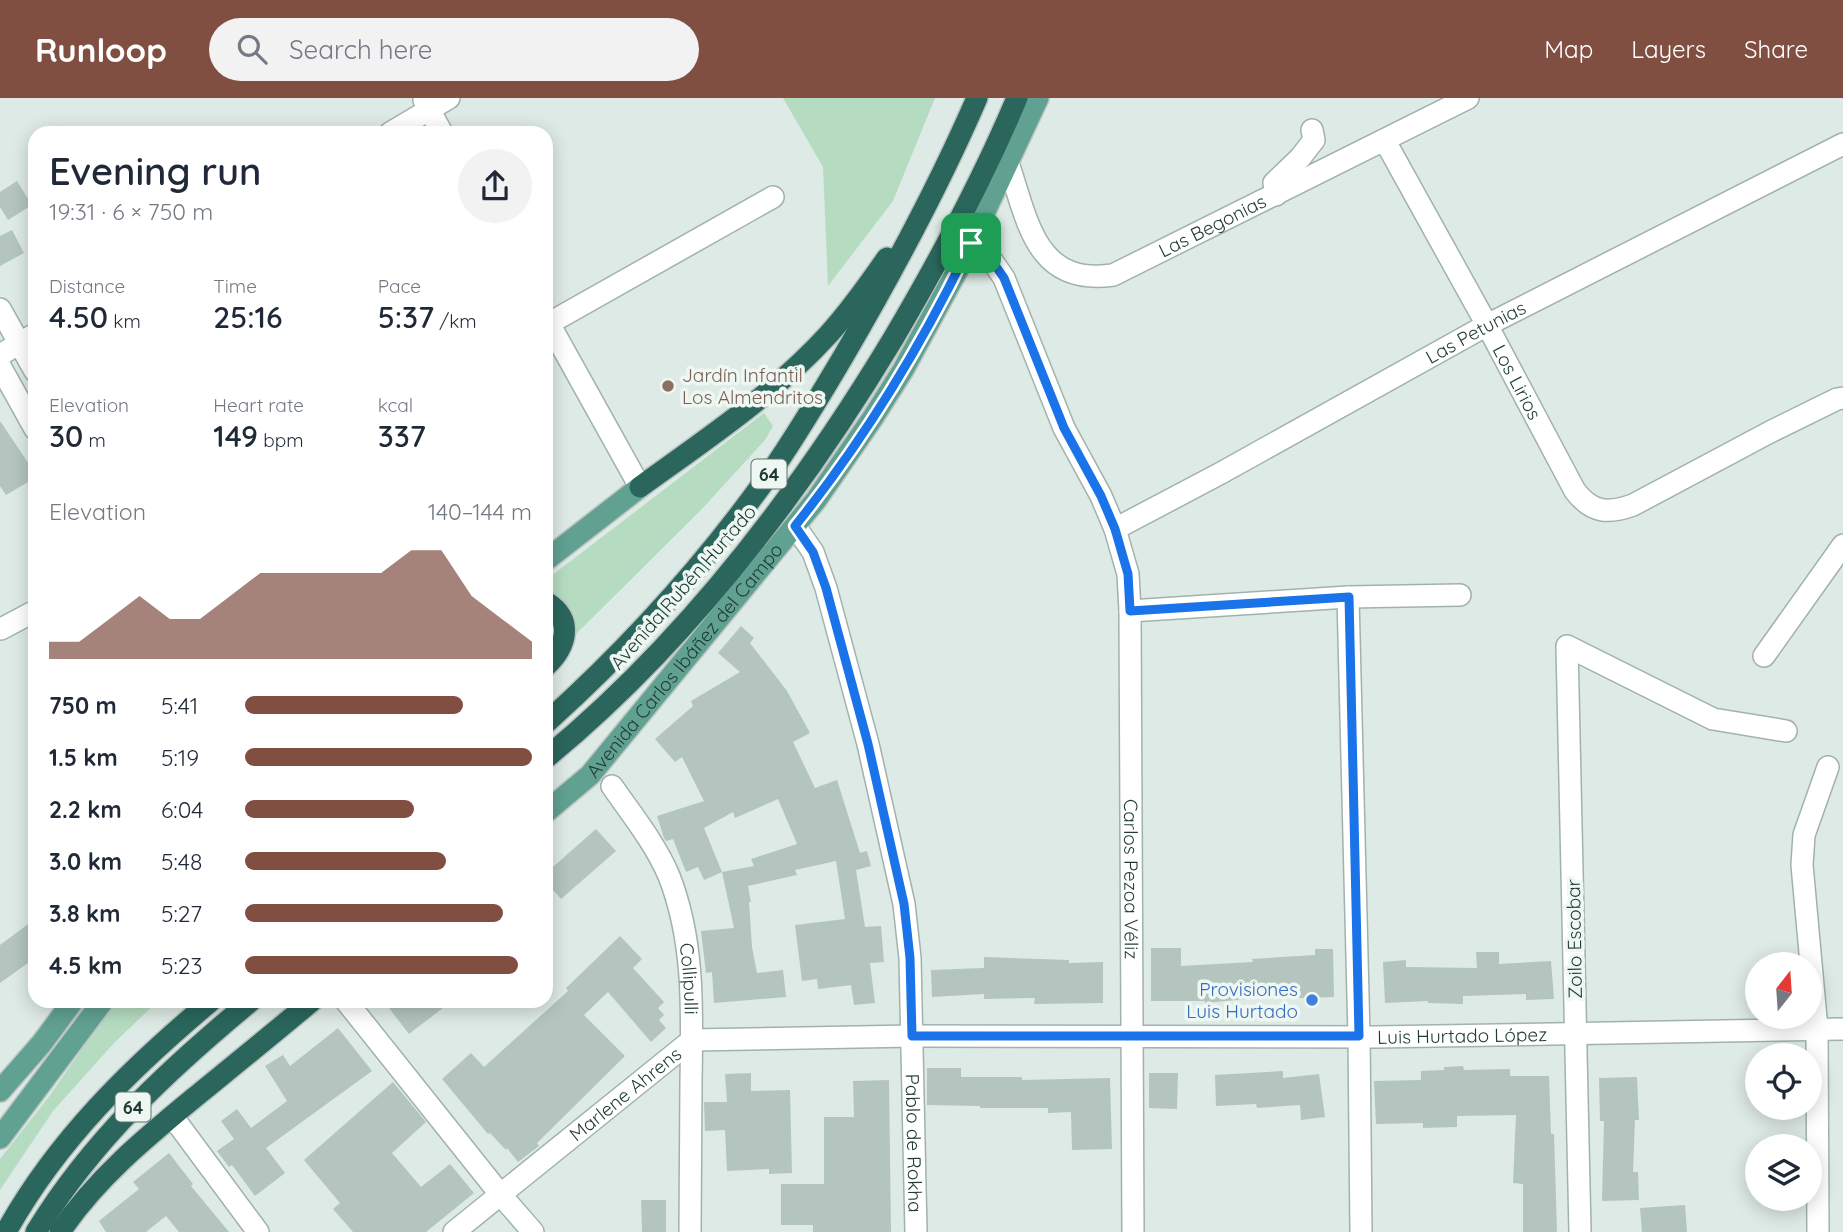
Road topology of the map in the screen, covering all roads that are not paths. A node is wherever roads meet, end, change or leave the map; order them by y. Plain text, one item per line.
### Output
1 (449, 98) edge
2 (977, 98) edge
3 (1017, 98) edge
4 (1038, 98) edge
5 (1468, 98) edge
6 (426, 104) edge
7 (399, 126) edge
8 (438, 126) edge
9 (1312, 130) dead end
10 (1385, 141) junction
11 (1843, 144) edge
12 (1008, 163) junction
13 (938, 184) junction
14 (1276, 195) junction
15 (773, 197) dead end
16 (971, 243) junction
17 (0, 309) edge
18 (553, 319) edge
19 (1487, 325) junction
20 (553, 333) edge
21 (27, 338) edge
22 (0, 355) edge
23 (0, 366) edge
24 (1843, 398) edge
25 (28, 416) edge
26 (640, 487) junction
27 (795, 526) junction
28 (1115, 529) junction
29 (1843, 545) edge
30 (553, 555) edge
31 (1460, 595) dead end
32 (1349, 597) junction
33 (553, 608) edge
34 (1130, 611) junction
35 (28, 615) edge
36 (1, 629) edge
37 (1764, 656) dead end
38 (553, 658) edge
39 (553, 716) edge
40 (1786, 731) dead end
41 (553, 752) edge
42 (1828, 767) dead end
43 (612, 786) dead end
44 (553, 806) edge
45 (1810, 952) edge
46 (68, 1008) edge
47 (98, 1008) edge
48 (203, 1008) edge
49 (243, 1008) edge
50 (303, 1008) edge
51 (352, 1008) edge
52 (1817, 1029) joint
53 (1822, 1029) edge
54 (1843, 1029) edge
55 (1576, 1033) junction
56 (912, 1036) junction
57 (1132, 1036) junction
58 (1359, 1036) junction
59 (692, 1040) junction
60 (0, 1091) edge
61 (178, 1124) dead end
62 (0, 1138) edge
63 (500, 1194) junction
64 (6, 1232) edge
65 (36, 1232) edge
66 (60, 1232) edge
67 (258, 1232) edge
68 (454, 1232) edge
69 (533, 1232) edge
70 (690, 1232) edge
71 (916, 1232) edge
72 (1133, 1232) edge
73 (1362, 1232) edge
74 (1580, 1232) edge
75 (1818, 1232) edge

1 - 6 street
2 - 13 highway, Avenida Rubén Hurtado / 64
3 - 41 highway, Avenida Rubén Hurtado / 64
4 - 12 main road, Avenida Carlos Ibáñez del Campo
5 - 10 street, Las Begonias
6 - 7 street
6 - 8 street
9 - 14 street
10 - 14 street, Las Begonias
10 - 19 street, Los Lirios
11 - 19 street, Las Petunias
12 - 14 street, Las Begonias
12 - 16 main road, Avenida Carlos Ibáñez del Campo
13 - 26 highway
13 - 39 highway, Avenida Rubén Hurtado / 64
15 - 18 street
16 - 27 main road, Avenida Carlos Ibáñez del Campo
16 - 28 street, Carlos Pezoa Véliz
17 - 21 street
19 - 24 street, Los Lirios
19 - 28 street, Las Petunias
20 - 26 street
21 - 22 street
23 - 25 street
26 - 30 main road
27 - 44 main road, Avenida Carlos Ibáñez del Campo
27 - 56 street, Pablo de Rokha
28 - 34 street, Carlos Pezoa Véliz
29 - 37 street
31 - 32 street
32 - 34 street
32 - 58 street
33 - 38 highway
34 - 57 street, Carlos Pezoa Véliz
35 - 36 street
40 - 55 street, Zoilo Escobar
42 - 45 street
43 - 59 street, Collipulli
46 - 60 main road
47 - 62 main road
48 - 64 highway, 64
49 - 65 highway, 64
50 - 66 highway
51 - 63 street
52 - 55 street, Luis Hurtado López
52 - 75 street
53 - 54 street, Luis Hurtado López
55 - 58 street, Luis Hurtado López
55 - 74 street, Zoilo Escobar
56 - 57 street, Luis Hurtado López
56 - 59 street, Marlene Ahrens
56 - 71 street, Pablo de Rokha
57 - 58 street, Luis Hurtado López
57 - 72 street, Carlos Pezoa Véliz
58 - 73 street
59 - 63 street, Marlene Ahrens
59 - 70 street, Collipulli
61 - 67 street
63 - 68 street, Marlene Ahrens
63 - 69 street

